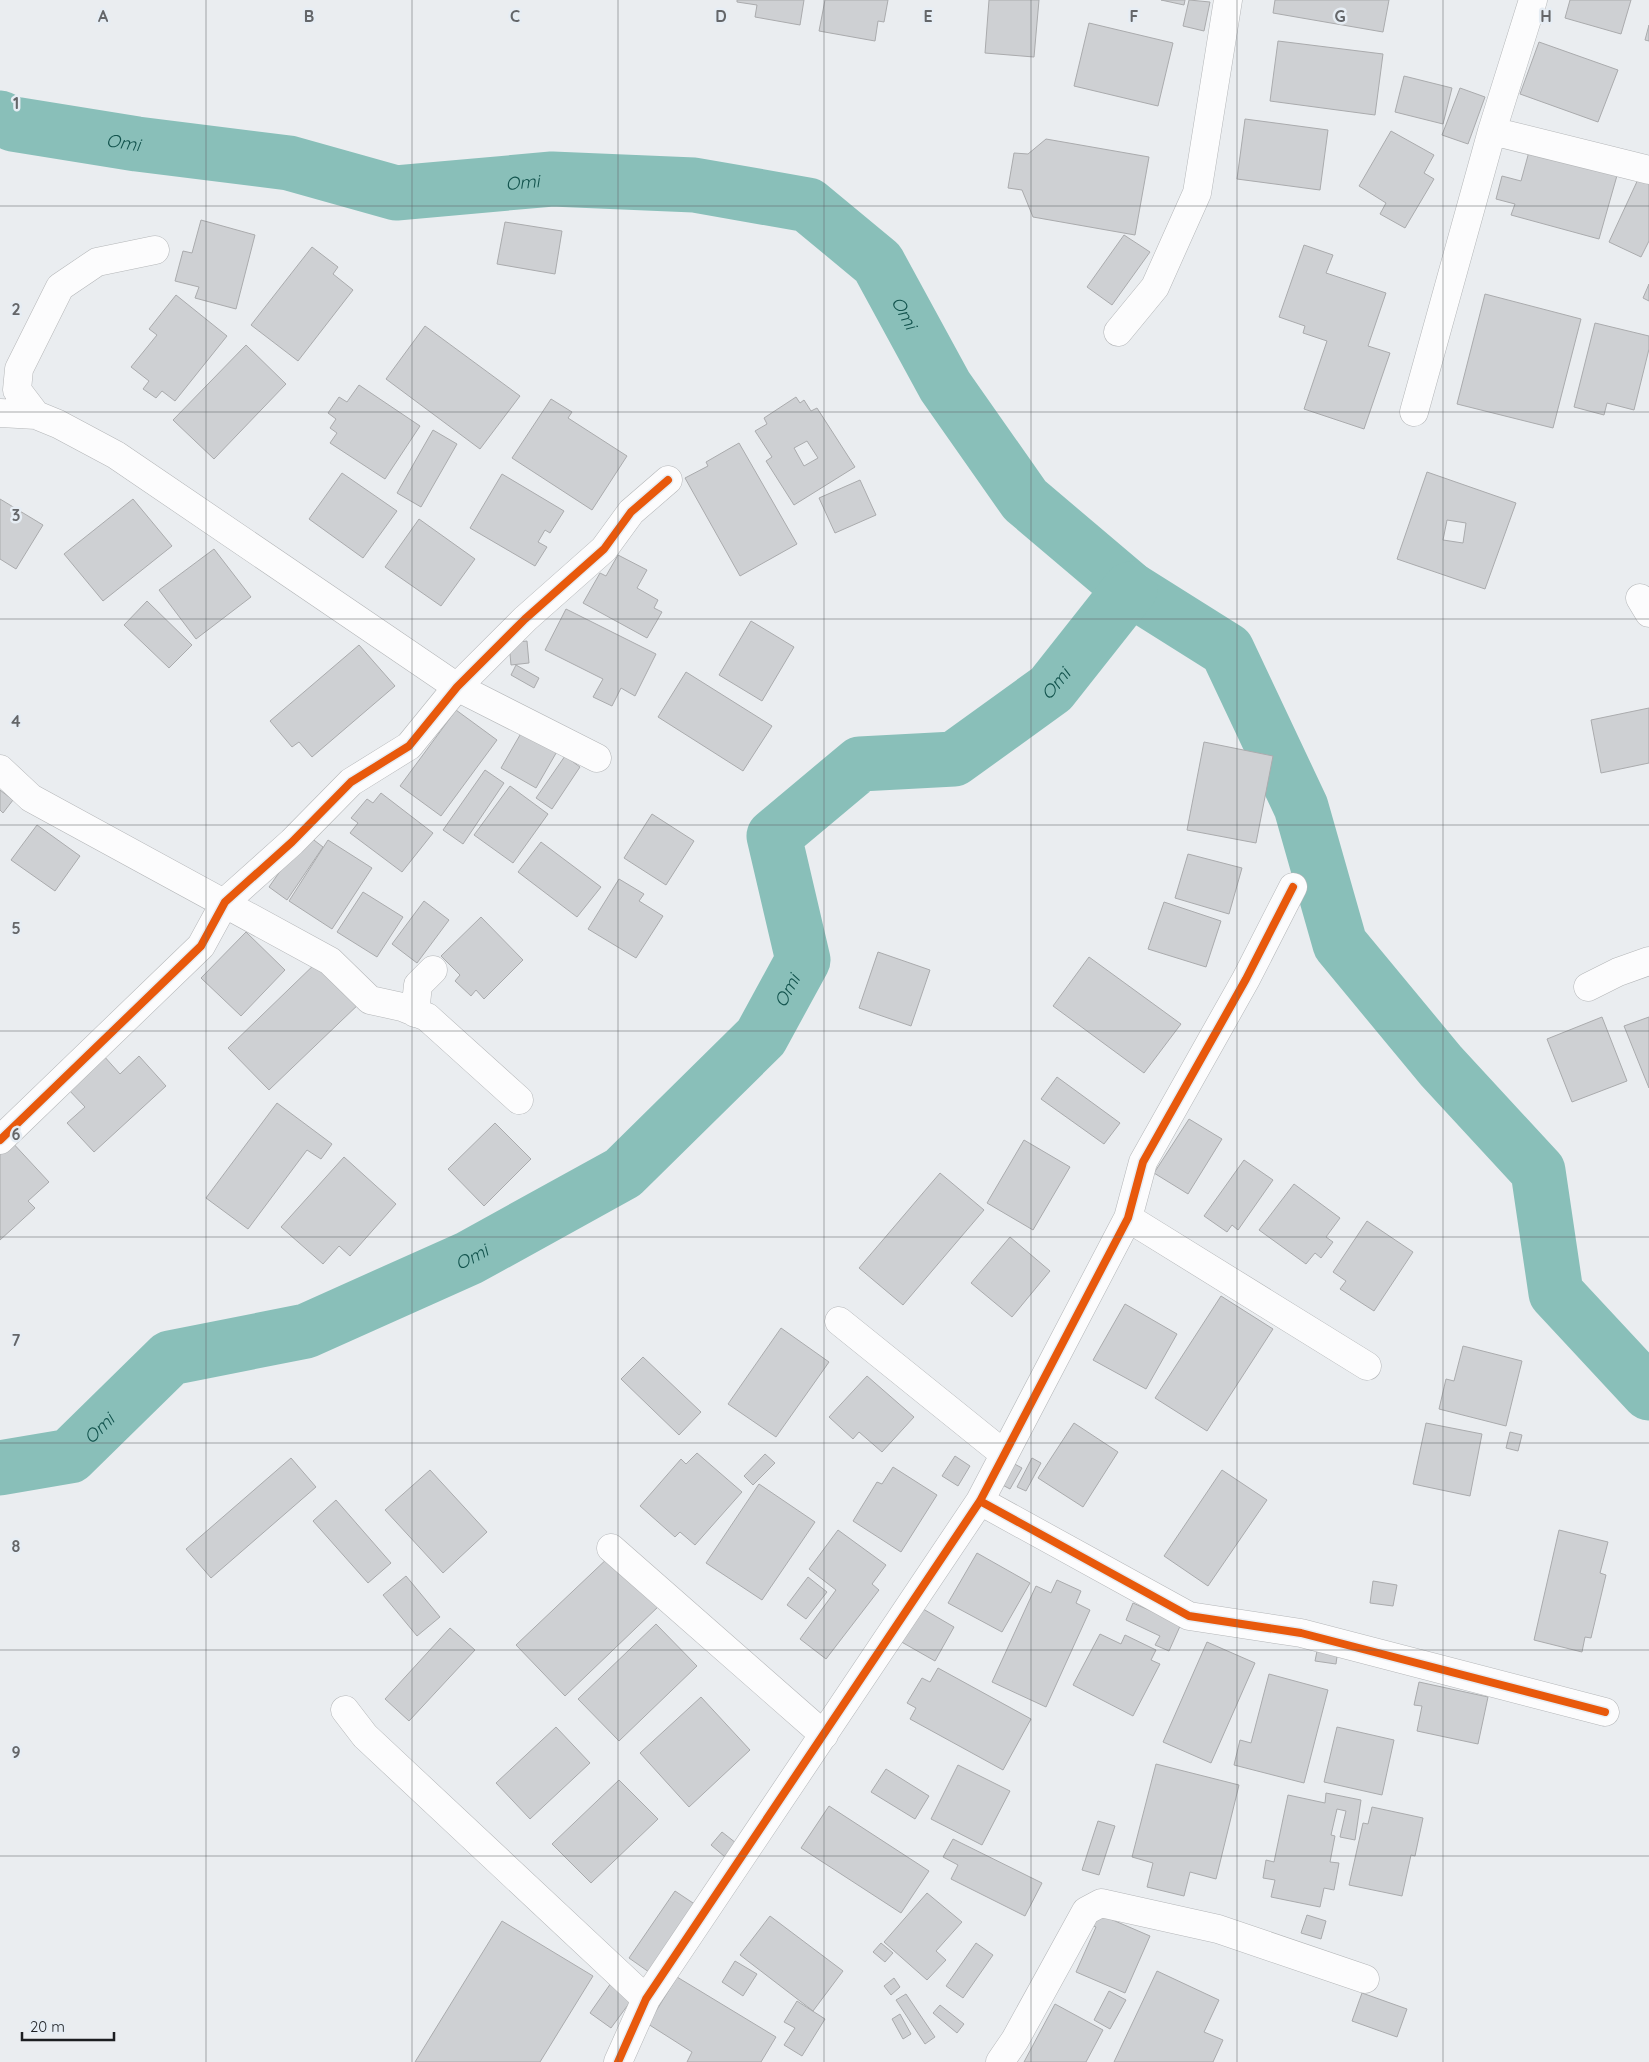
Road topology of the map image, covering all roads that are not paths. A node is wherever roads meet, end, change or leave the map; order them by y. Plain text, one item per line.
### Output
1 (1228, 0) edge
2 (1532, 0) edge
3 (1492, 131) junction
4 (1649, 170) edge
5 (155, 250) dead end
6 (1118, 332) dead end
7 (1414, 412) dead end
8 (0, 413) edge
9 (36, 415) junction
10 (668, 480) dead end
11 (457, 687) junction
12 (598, 758) dead end
13 (0, 769) edge
14 (1293, 887) dead end
15 (225, 902) junction
16 (1649, 961) edge
17 (433, 970) dead end
18 (1588, 987) dead end
19 (415, 1013) junction
20 (519, 1100) dead end
21 (0, 1140) edge
22 (1128, 1218) junction
23 (839, 1321) dead end
24 (1367, 1366) dead end
25 (1004, 1454) junction
26 (980, 1501) junction
27 (612, 1548) dead end
28 (345, 1710) dead end
29 (1606, 1712) dead end
30 (824, 1735) junction
31 (1365, 1979) dead end
32 (646, 1999) junction
33 (618, 2062) edge
34 (1000, 2062) edge

1 - 6 street
2 - 3 street
3 - 4 street
3 - 7 street
5 - 9 street
8 - 9 street
9 - 11 street
10 - 11 street
11 - 12 street
11 - 15 street
13 - 15 street
14 - 22 street
15 - 19 street
15 - 21 street
16 - 18 street
17 - 19 street
19 - 20 street
22 - 24 street
22 - 25 street
23 - 25 street
25 - 26 street
26 - 29 street
26 - 30 street
27 - 30 street
28 - 32 street
30 - 32 street
31 - 34 street
32 - 33 street

